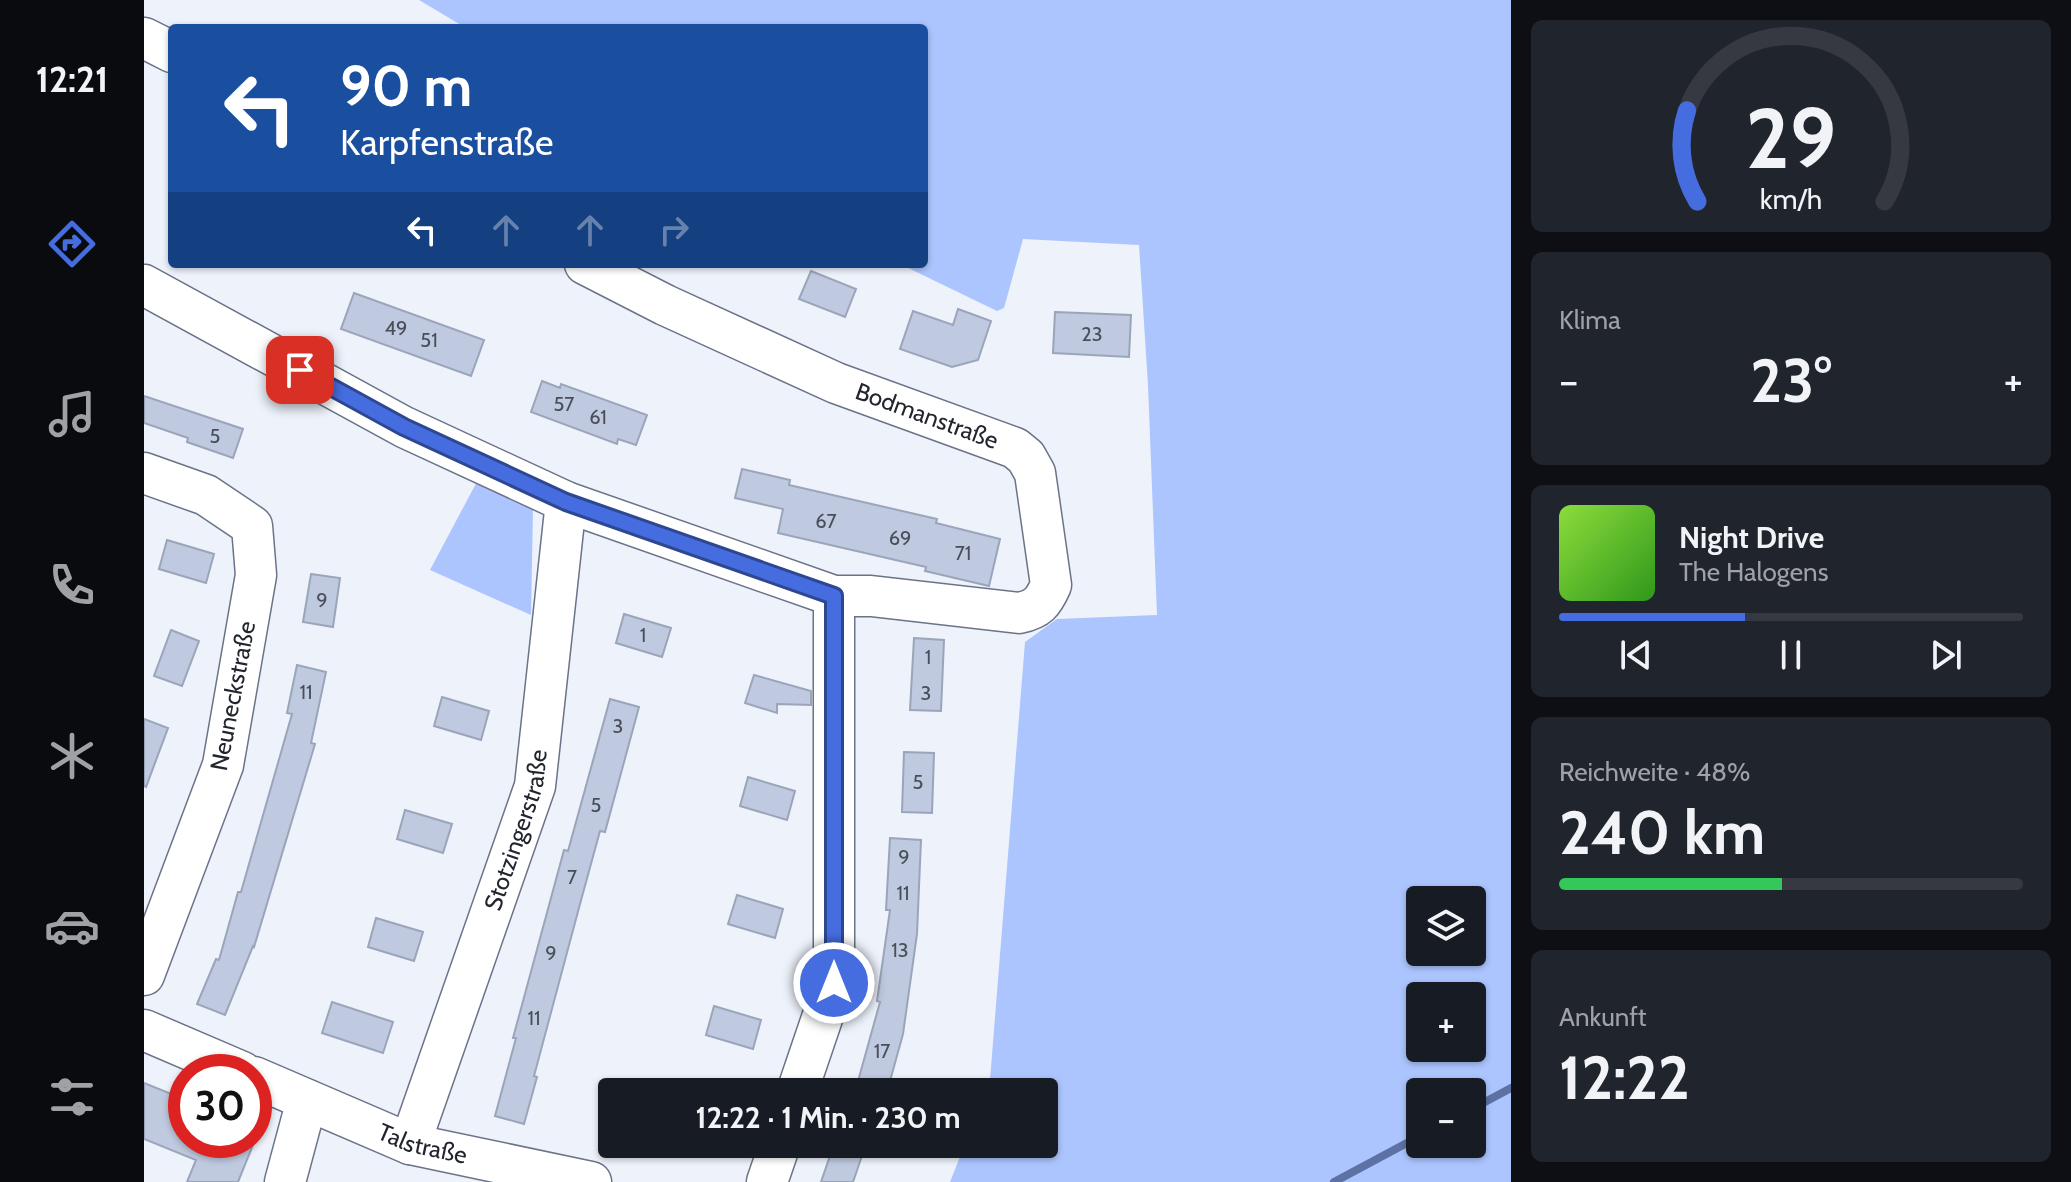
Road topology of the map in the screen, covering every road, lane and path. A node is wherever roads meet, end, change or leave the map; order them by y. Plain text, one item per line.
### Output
1 (144, 38) edge
2 (168, 50) edge
3 (593, 268) edge
4 (144, 285) edge
5 (144, 473) edge
6 (566, 502) junction
7 (834, 596) junction
8 (144, 975) edge
9 (144, 1030) edge
10 (200, 1054) edge
11 (802, 1078) edge
12 (272, 1085) edge
13 (307, 1100) junction
14 (410, 1144) junction
15 (775, 1158) edge
16 (285, 1182) edge
17 (591, 1182) edge
18 (767, 1182) edge

1 - 2 street
3 - 7 street, Bodmanstraße
4 - 6 street
5 - 8 street, Neuneckstraße
6 - 7 street
6 - 14 street, Stotzingerstraße
7 - 11 street
9 - 10 street
12 - 13 street, Talstraße
13 - 14 street, Talstraße
13 - 16 street
14 - 17 street, Talstraße
15 - 18 street

